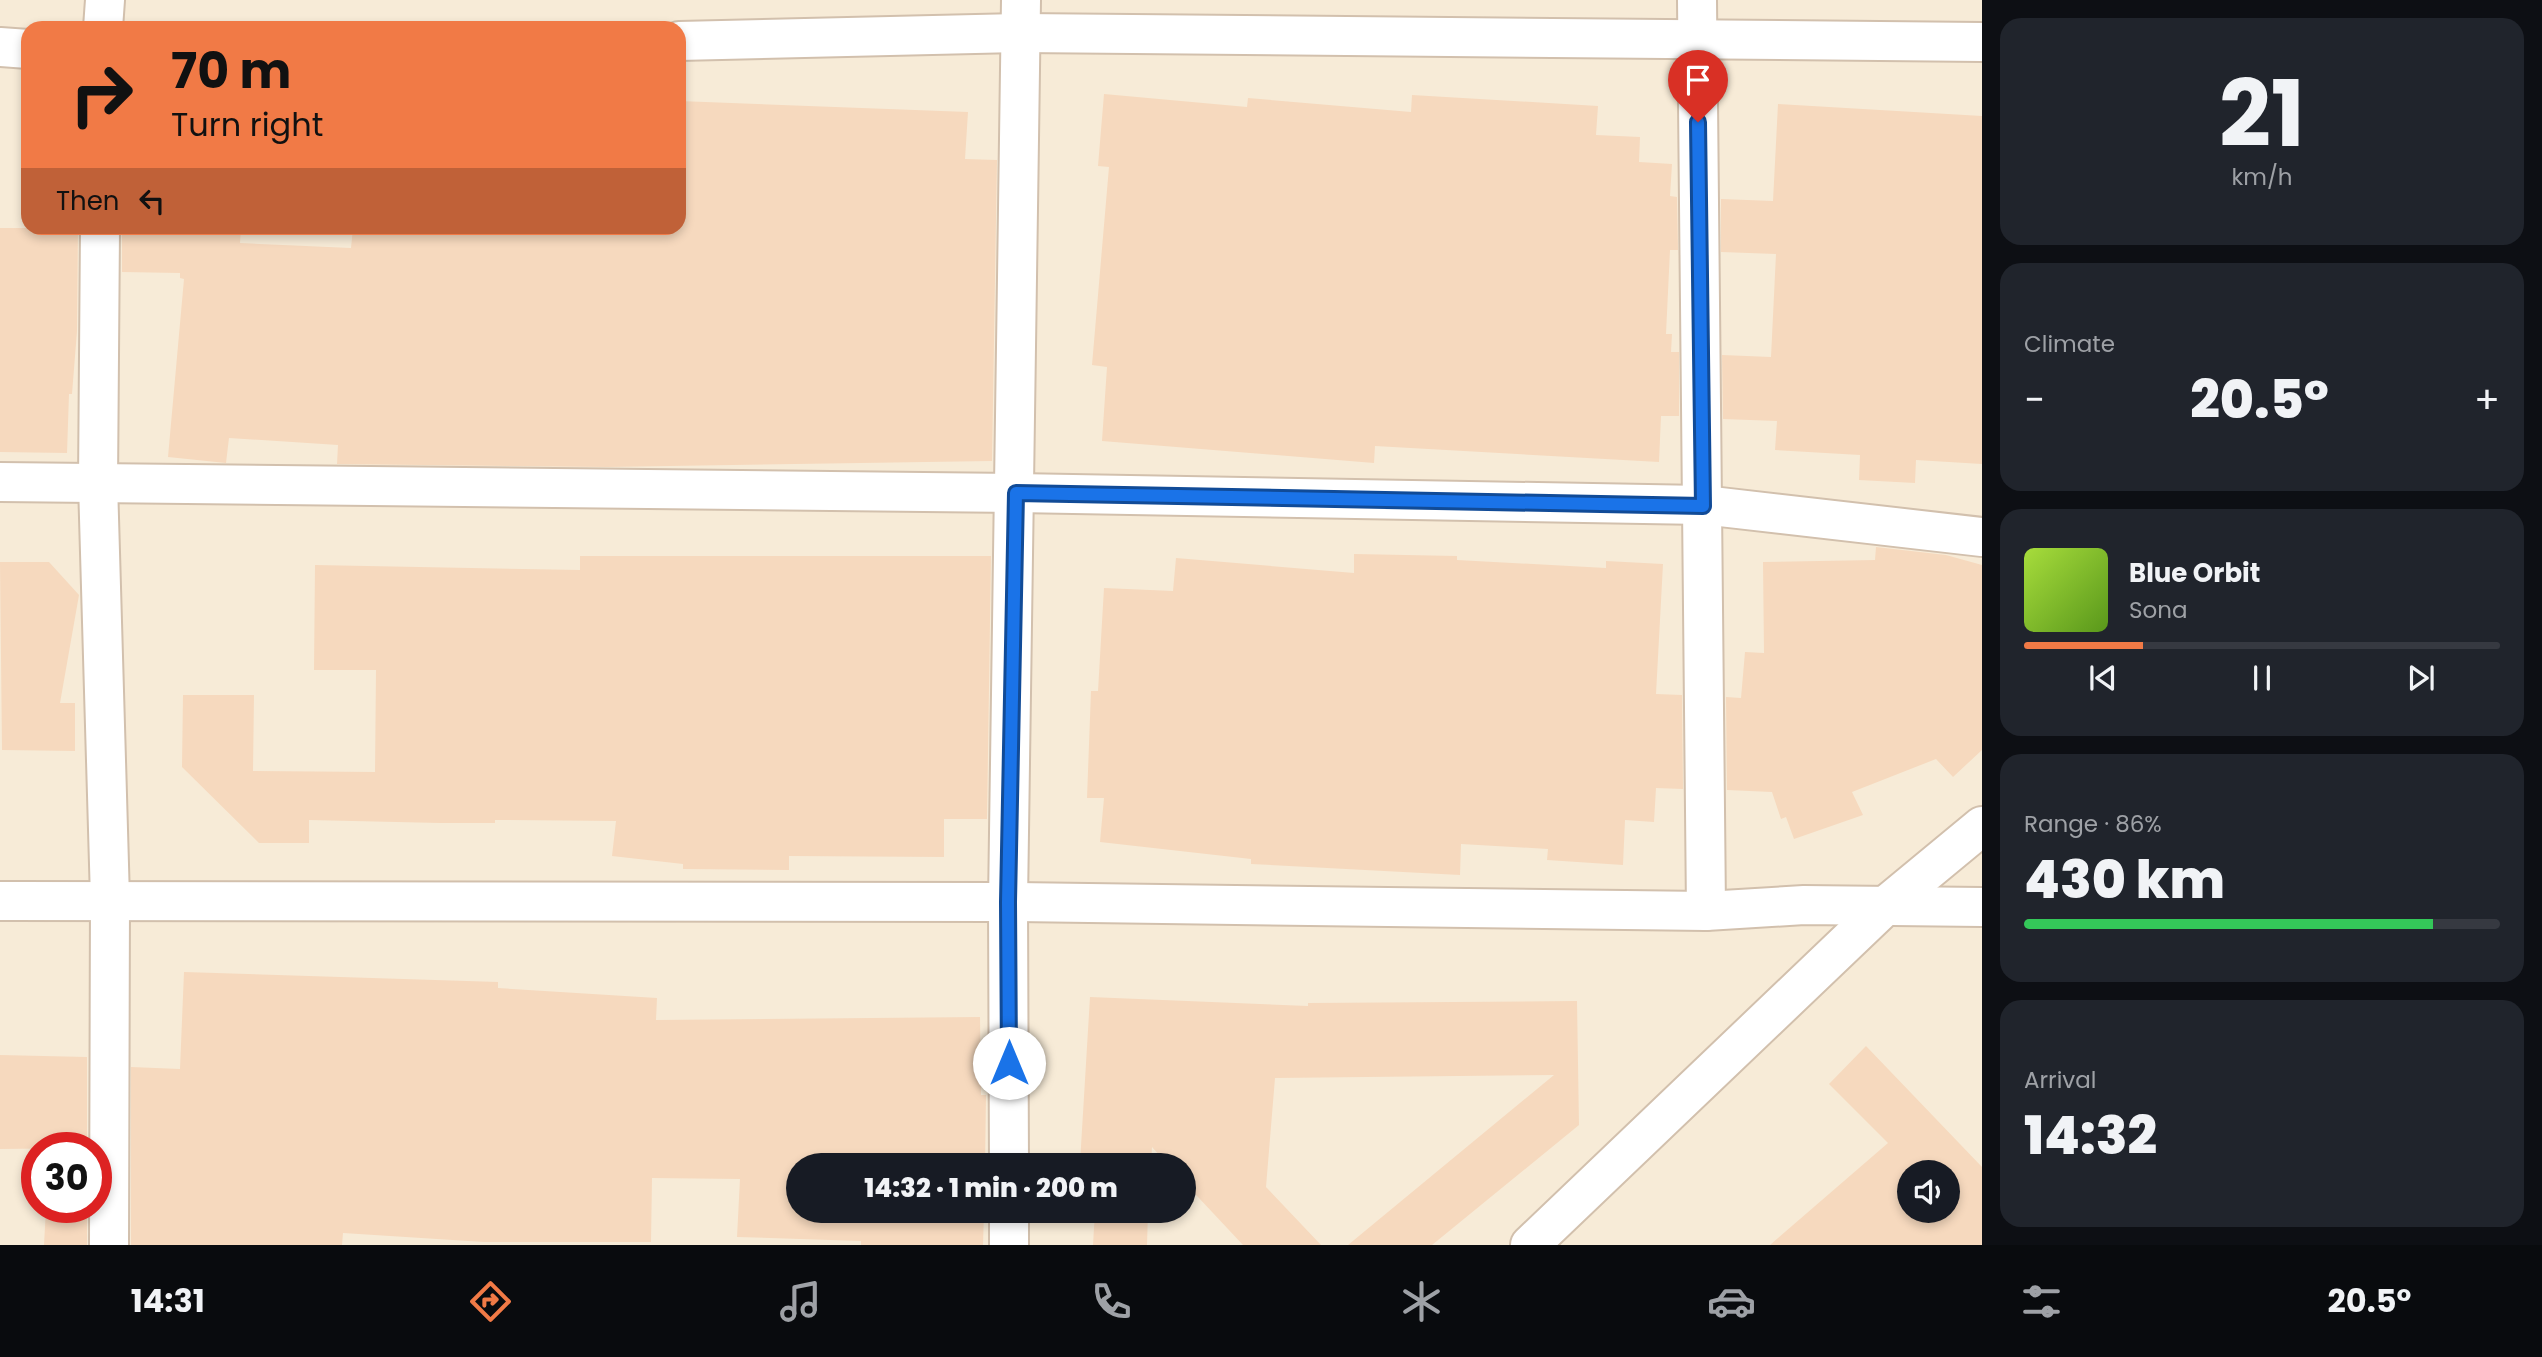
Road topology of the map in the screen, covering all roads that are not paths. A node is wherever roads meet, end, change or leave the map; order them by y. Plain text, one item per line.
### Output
1 (105, 0) edge
2 (1697, 0) edge
3 (1021, 17) edge
4 (104, 21) edge
5 (1697, 39) junction
6 (686, 41) edge
7 (1982, 42) edge
8 (0, 47) edge
9 (21, 48) edge
10 (100, 235) edge
11 (0, 482) edge
12 (98, 483) junction
13 (1016, 493) junction
14 (1703, 506) junction
15 (1982, 537) edge
16 (1982, 826) edge
17 (110, 899) junction
18 (0, 901) edge
19 (1008, 902) junction
20 (1884, 907) junction
21 (1982, 907) edge
22 (1706, 911) junction
23 (1009, 1153) edge
24 (1009, 1223) edge
25 (108, 1245) edge
26 (1009, 1245) edge
27 (1530, 1245) edge

1 - 4 street
2 - 5 street
3 - 5 street
3 - 6 street
3 - 13 street
5 - 7 street
5 - 14 street
8 - 9 street
10 - 12 street
11 - 12 street
12 - 13 street
12 - 17 street
13 - 14 street
13 - 19 street
14 - 15 street
14 - 22 street
16 - 20 street
17 - 18 street
17 - 19 street
17 - 25 street
19 - 22 street
19 - 23 street
20 - 21 street
20 - 22 street
20 - 27 street
24 - 26 street

